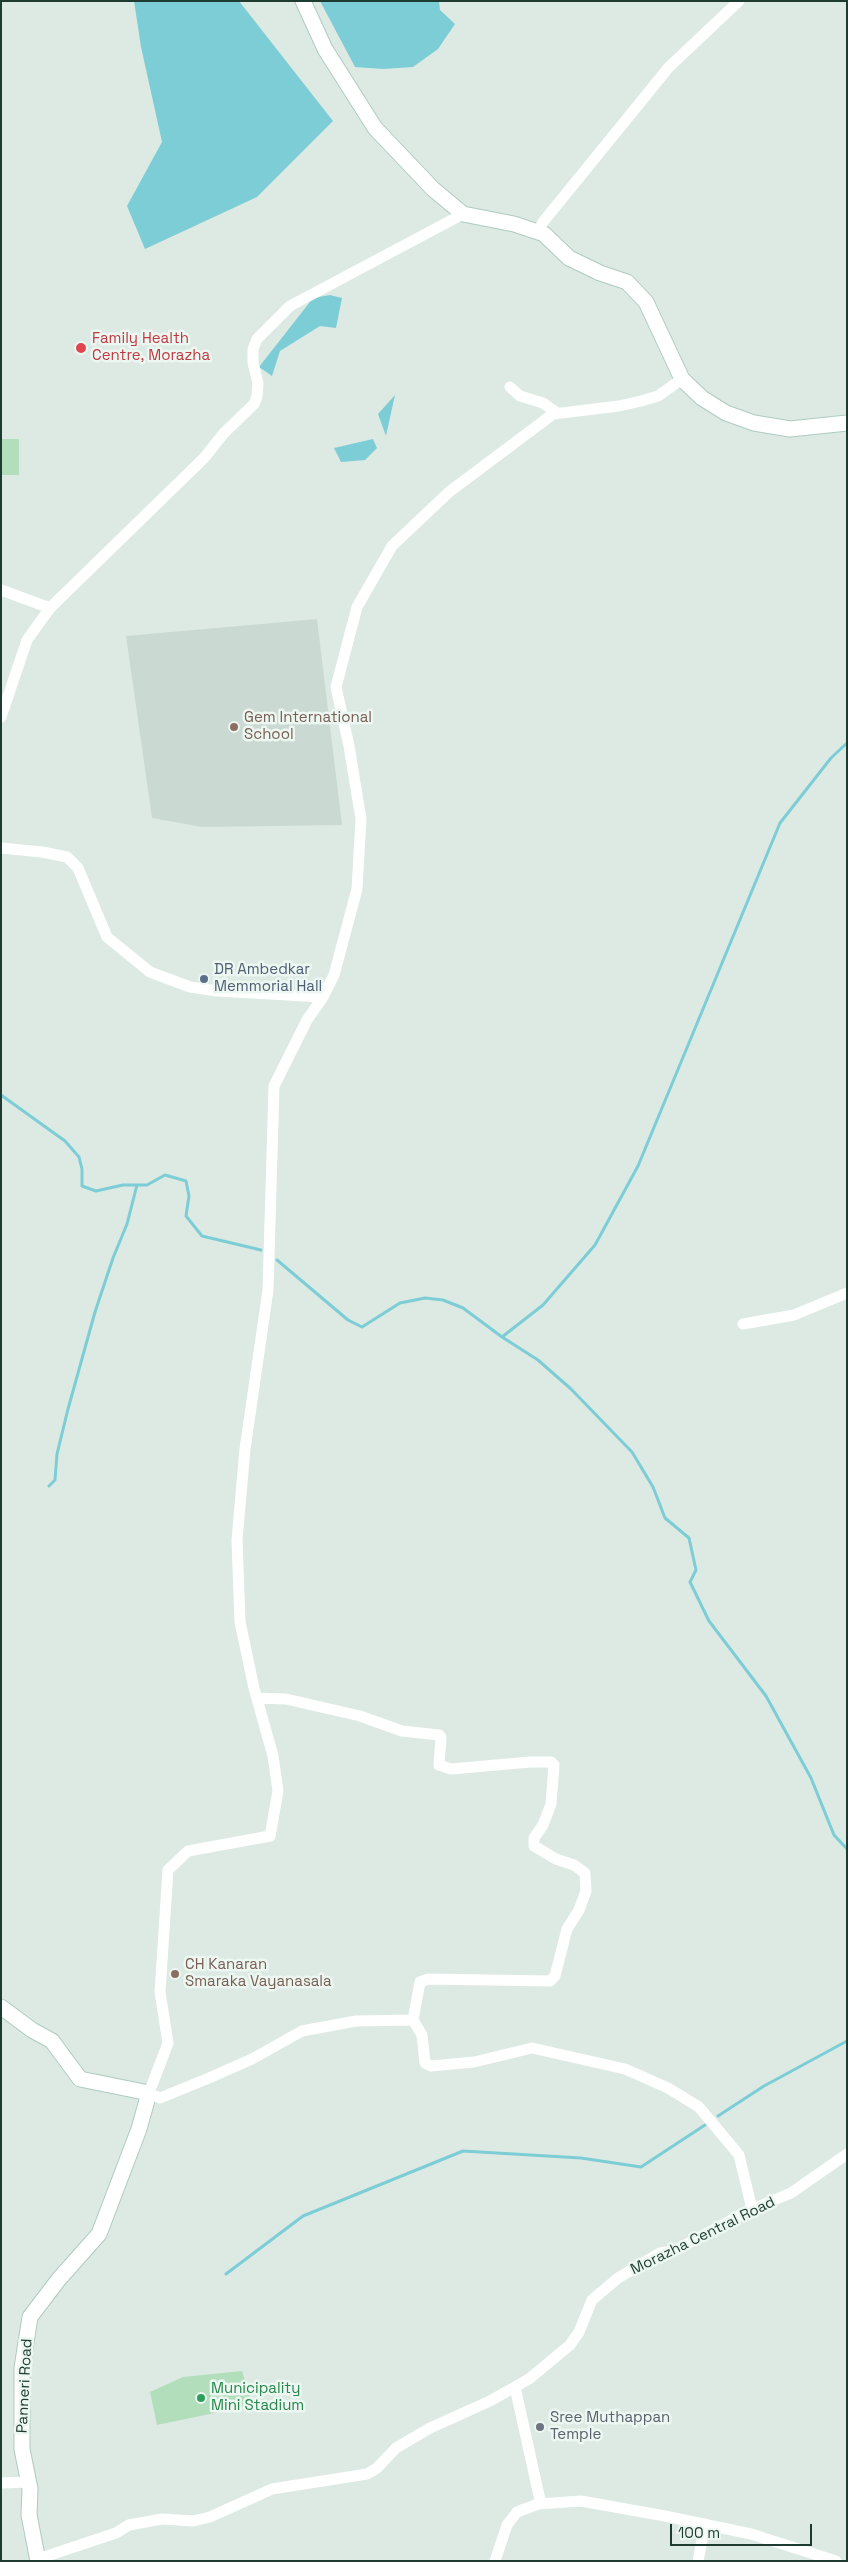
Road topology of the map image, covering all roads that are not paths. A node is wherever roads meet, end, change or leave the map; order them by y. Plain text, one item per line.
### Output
1 (303, 1) edge
2 (740, 1) edge
3 (463, 214) junction
4 (538, 232) junction
5 (682, 379) junction
6 (510, 387) dead end
7 (557, 413) junction
8 (847, 424) edge
9 (1, 590) edge
10 (50, 608) junction
11 (1, 717) edge
12 (1, 848) edge
13 (323, 997) junction
14 (847, 1293) edge
15 (743, 1324) dead end
16 (257, 1698) junction
17 (1, 2007) edge
18 (413, 2020) junction
19 (149, 2093) junction
20 (847, 2154) edge
21 (752, 2210) junction
22 (515, 2387) junction
23 (28, 2482) junction
24 (1, 2483) edge
25 (538, 2504) junction
26 (705, 2524) junction
27 (38, 2560) edge
28 (495, 2561) edge
29 (698, 2561) edge
30 (836, 2561) edge

1 - 3 main road
2 - 4 street
3 - 4 main road
3 - 10 street
4 - 5 main road
5 - 7 street
5 - 8 main road
6 - 7 street
7 - 13 street
9 - 10 street
10 - 11 street
12 - 13 street
13 - 16 street
14 - 15 street
16 - 18 street
16 - 19 street
17 - 19 main road
18 - 19 street
18 - 21 street
19 - 23 main road, Panneri Road
20 - 21 street, Morazha Central Road
21 - 22 street, Morazha Central Road
22 - 25 street
22 - 27 street, Morazha Central Road
23 - 24 street
23 - 27 main road, Panneri Road
25 - 26 street
25 - 28 street
26 - 29 street
26 - 30 street

